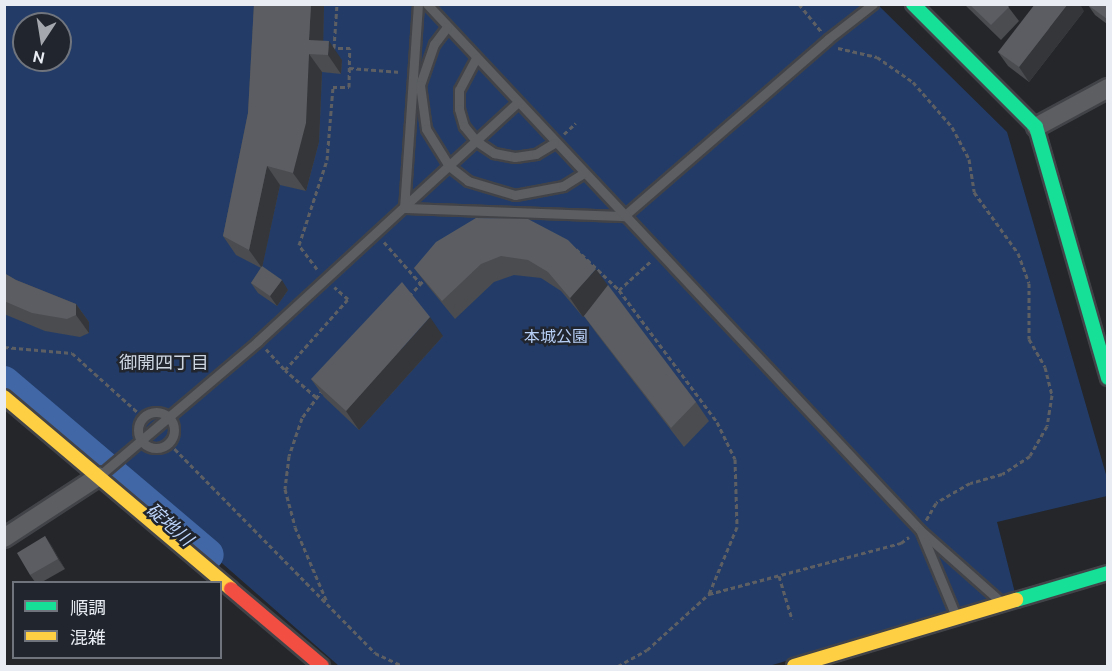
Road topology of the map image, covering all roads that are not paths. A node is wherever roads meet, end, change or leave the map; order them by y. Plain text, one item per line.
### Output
1 (418, 4) edge
2 (427, 4) edge
3 (873, 4) edge
4 (913, 4) edge
5 (447, 27) junction
6 (476, 58) junction
7 (1107, 88) edge
8 (517, 103) junction
9 (1036, 127) junction
10 (476, 141) junction
11 (554, 142) junction
12 (449, 166) junction
13 (584, 173) junction
14 (404, 208) junction
15 (624, 216) junction
16 (1107, 378) edge
17 (4, 397) edge
18 (170, 418) junction
19 (142, 443) junction
20 (99, 476) junction
21 (920, 530) junction
22 (4, 538) edge
23 (1107, 573) edge
24 (1002, 603) junction
25 (956, 616) junction
26 (827, 662) edge
27 (322, 666) edge
28 (794, 666) edge

1 - 14 lane
2 - 5 lane
3 - 15 lane
4 - 9 street
5 - 6 lane
5 - 12 lane
6 - 8 lane
6 - 10 lane
7 - 9 street
8 - 10 lane
8 - 11 lane
9 - 16 street
10 - 11 lane
10 - 12 lane
11 - 13 lane
12 - 13 lane
12 - 14 lane
13 - 15 lane
14 - 15 lane
14 - 18 lane
15 - 21 lane
17 - 20 street
18 - 19 lane
18 - 19 lane
18 - 19 lane
19 - 20 lane
20 - 22 street
20 - 27 street
21 - 24 lane
21 - 25 lane
23 - 24 street
24 - 25 street
25 - 26 street
26 - 28 street

